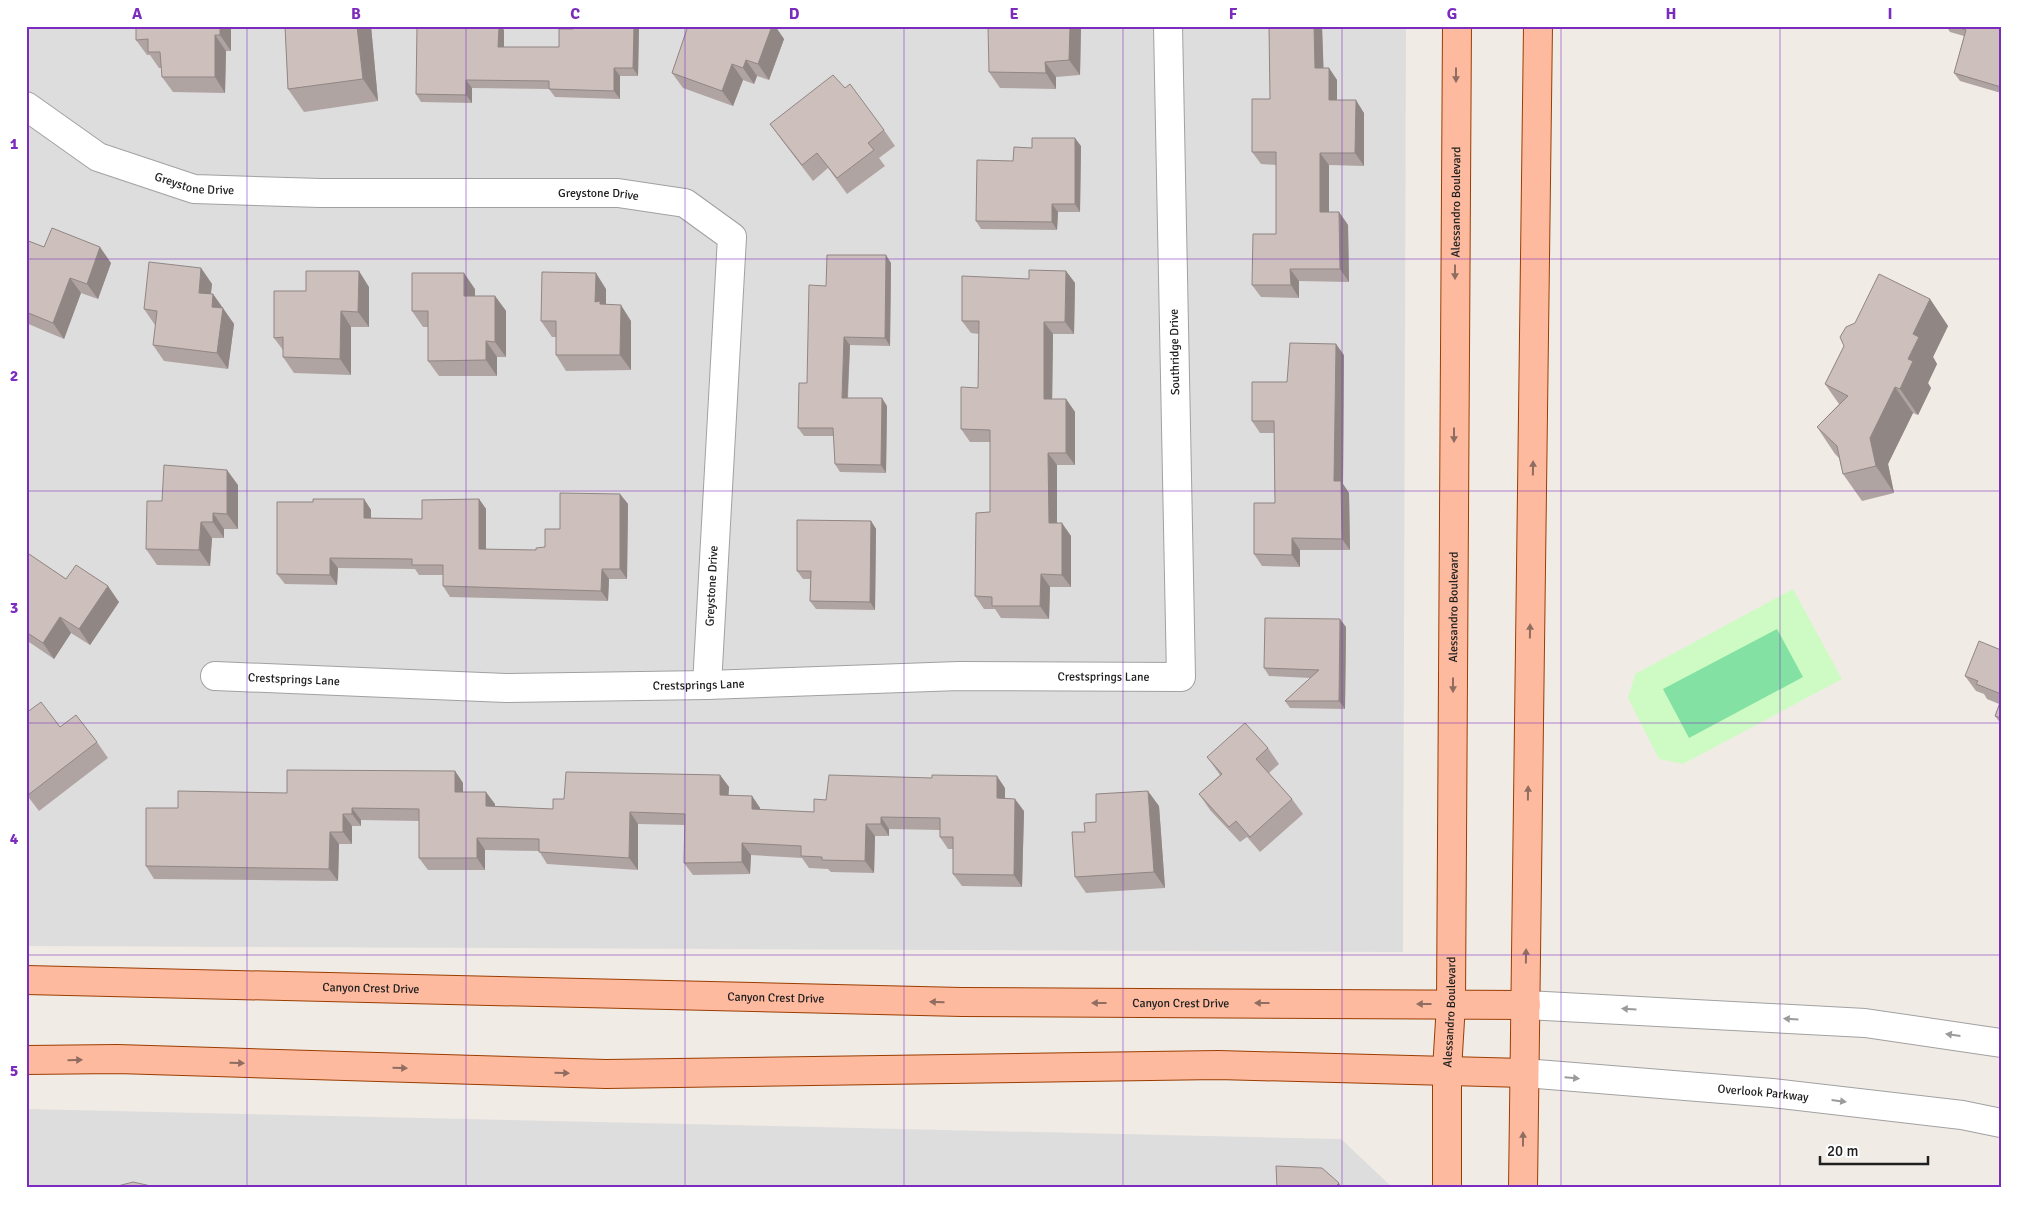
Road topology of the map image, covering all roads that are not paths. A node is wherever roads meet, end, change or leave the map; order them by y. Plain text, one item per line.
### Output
1 (1168, 26) edge
2 (1456, 26) edge
3 (1538, 26) edge
4 (26, 106) edge
5 (215, 676) dead end
6 (1181, 678) joint
7 (707, 685) junction
8 (26, 980) edge
9 (1451, 1004) junction
10 (1526, 1004) junction
11 (2001, 1043) edge
12 (26, 1060) edge
13 (1447, 1070) junction
14 (1524, 1074) junction
15 (2001, 1123) edge
16 (1447, 1188) edge
17 (1523, 1188) edge

1 - 6 street, Southridge Drive
2 -> 9 main road, Alessandro Boulevard
10 -> 3 main road
4 - 7 street, Greystone Drive
5 - 7 street, Crestsprings Lane
6 - 7 street, Crestsprings Lane
9 -> 8 main road, Canyon Crest Drive
9 - 10 main road, Canyon Crest Drive
9 - 13 main road, Alessandro Boulevard
11 -> 10 street
10 - 14 main road
12 -> 13 main road
13 - 14 main road
13 - 16 main road, Alessandro Boulevard
14 -> 15 street, Overlook Parkway
17 -> 14 main road

